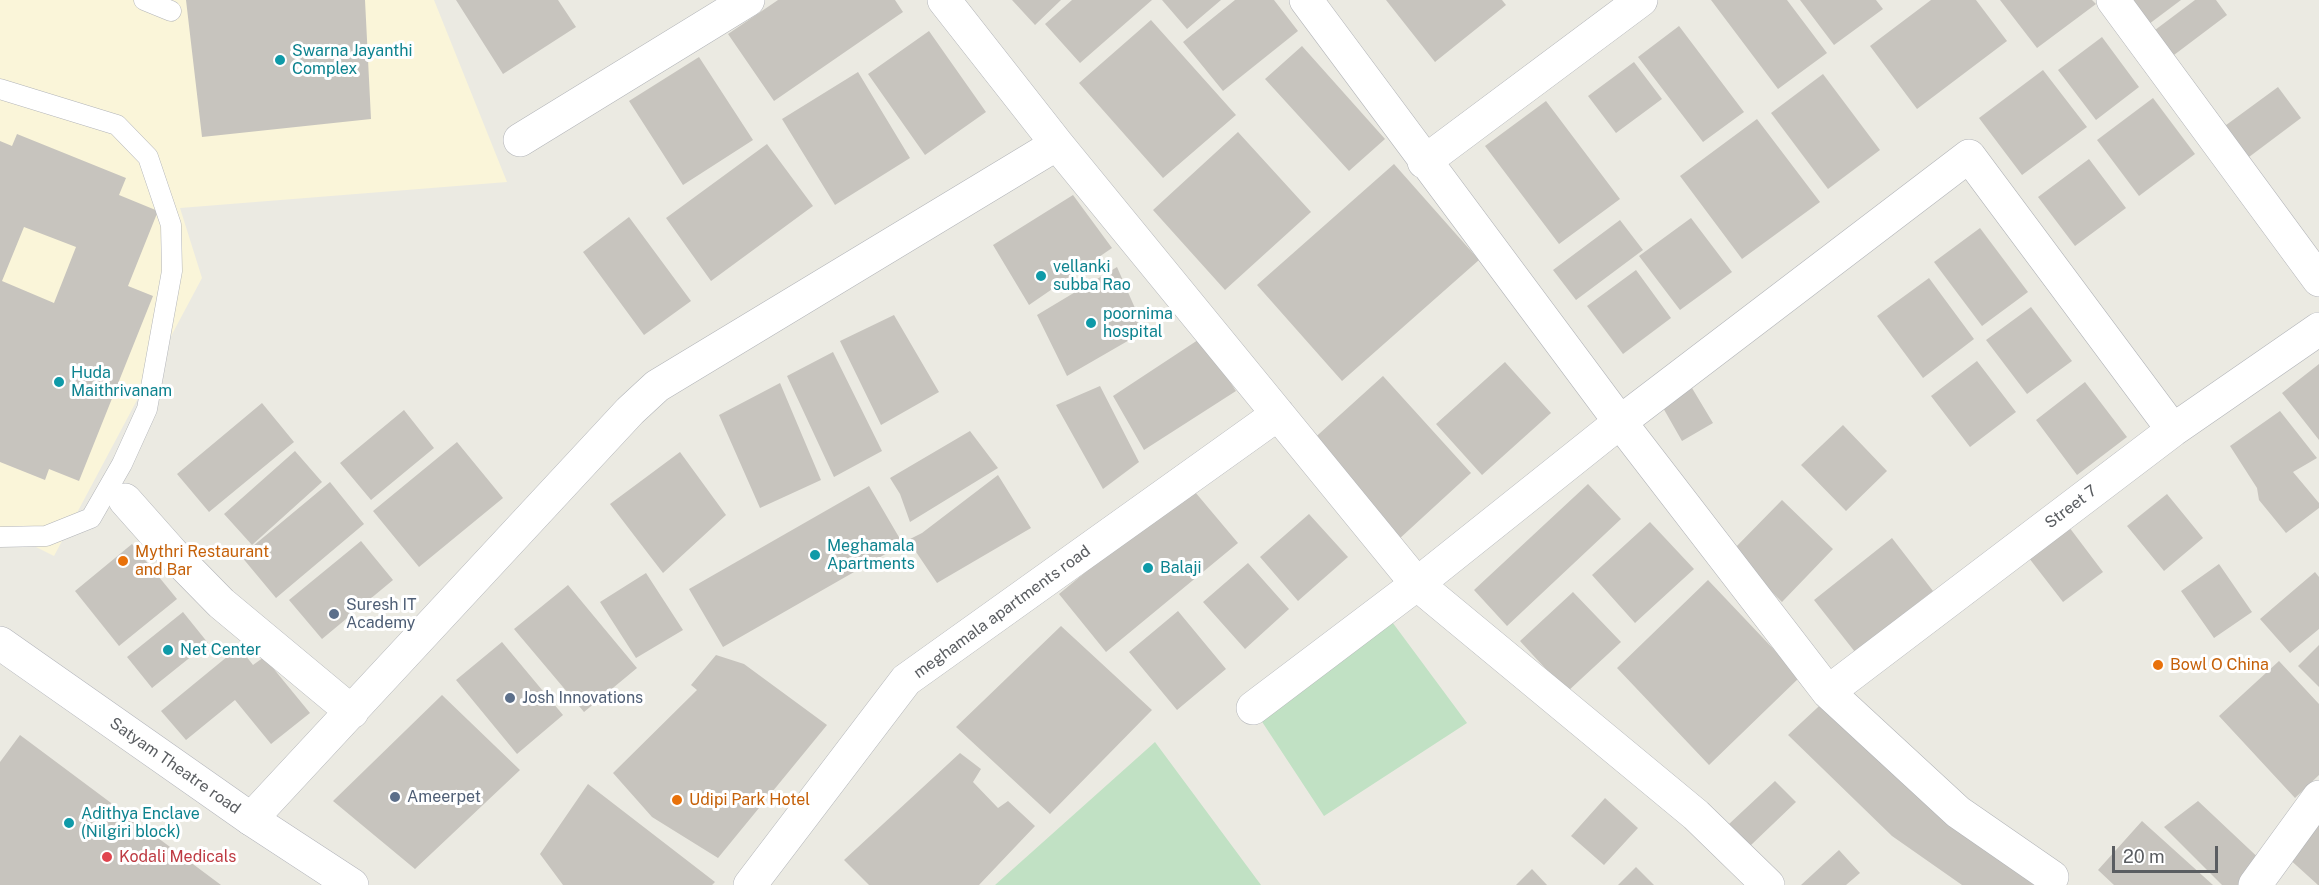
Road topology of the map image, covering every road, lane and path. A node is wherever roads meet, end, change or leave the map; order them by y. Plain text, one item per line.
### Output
1 (144, 0) edge
2 (748, 0) edge
3 (944, 0) edge
4 (1306, 0) edge
5 (1641, 0) edge
6 (2113, 0) edge
7 (171, 11) dead end
8 (0, 89) edge
9 (520, 140) dead end
10 (1057, 144) junction
11 (1425, 162) junction
12 (2319, 280) edge
13 (2319, 329) edge
14 (1278, 414) junction
15 (1620, 422) junction
16 (2173, 430) junction
17 (125, 500) dead end
18 (0, 537) edge
19 (1417, 584) junction
20 (0, 643) edge
21 (1828, 692) junction
22 (1253, 708) dead end
23 (352, 712) junction
24 (2319, 797) edge
25 (251, 819) junction
26 (2057, 881) edge
27 (352, 885) edge
28 (750, 885) edge
29 (1768, 885) edge
30 (2255, 885) edge

1 - 7 lane
2 - 9 street
3 - 10 street
4 - 11 street
5 - 11 street
6 - 12 street
8 - 18 lane
10 - 14 street
10 - 23 street
11 - 15 street
13 - 16 street, Street 7
14 - 19 street
14 - 28 street, meghamala apartments road
15 - 16 street
15 - 19 street
15 - 21 street
16 - 21 street, Street 7
17 - 23 street
19 - 22 street
19 - 29 street
20 - 25 street, Satyam Theatre road
21 - 26 street
23 - 25 street
24 - 30 street
25 - 27 street, Satyam Theatre road

